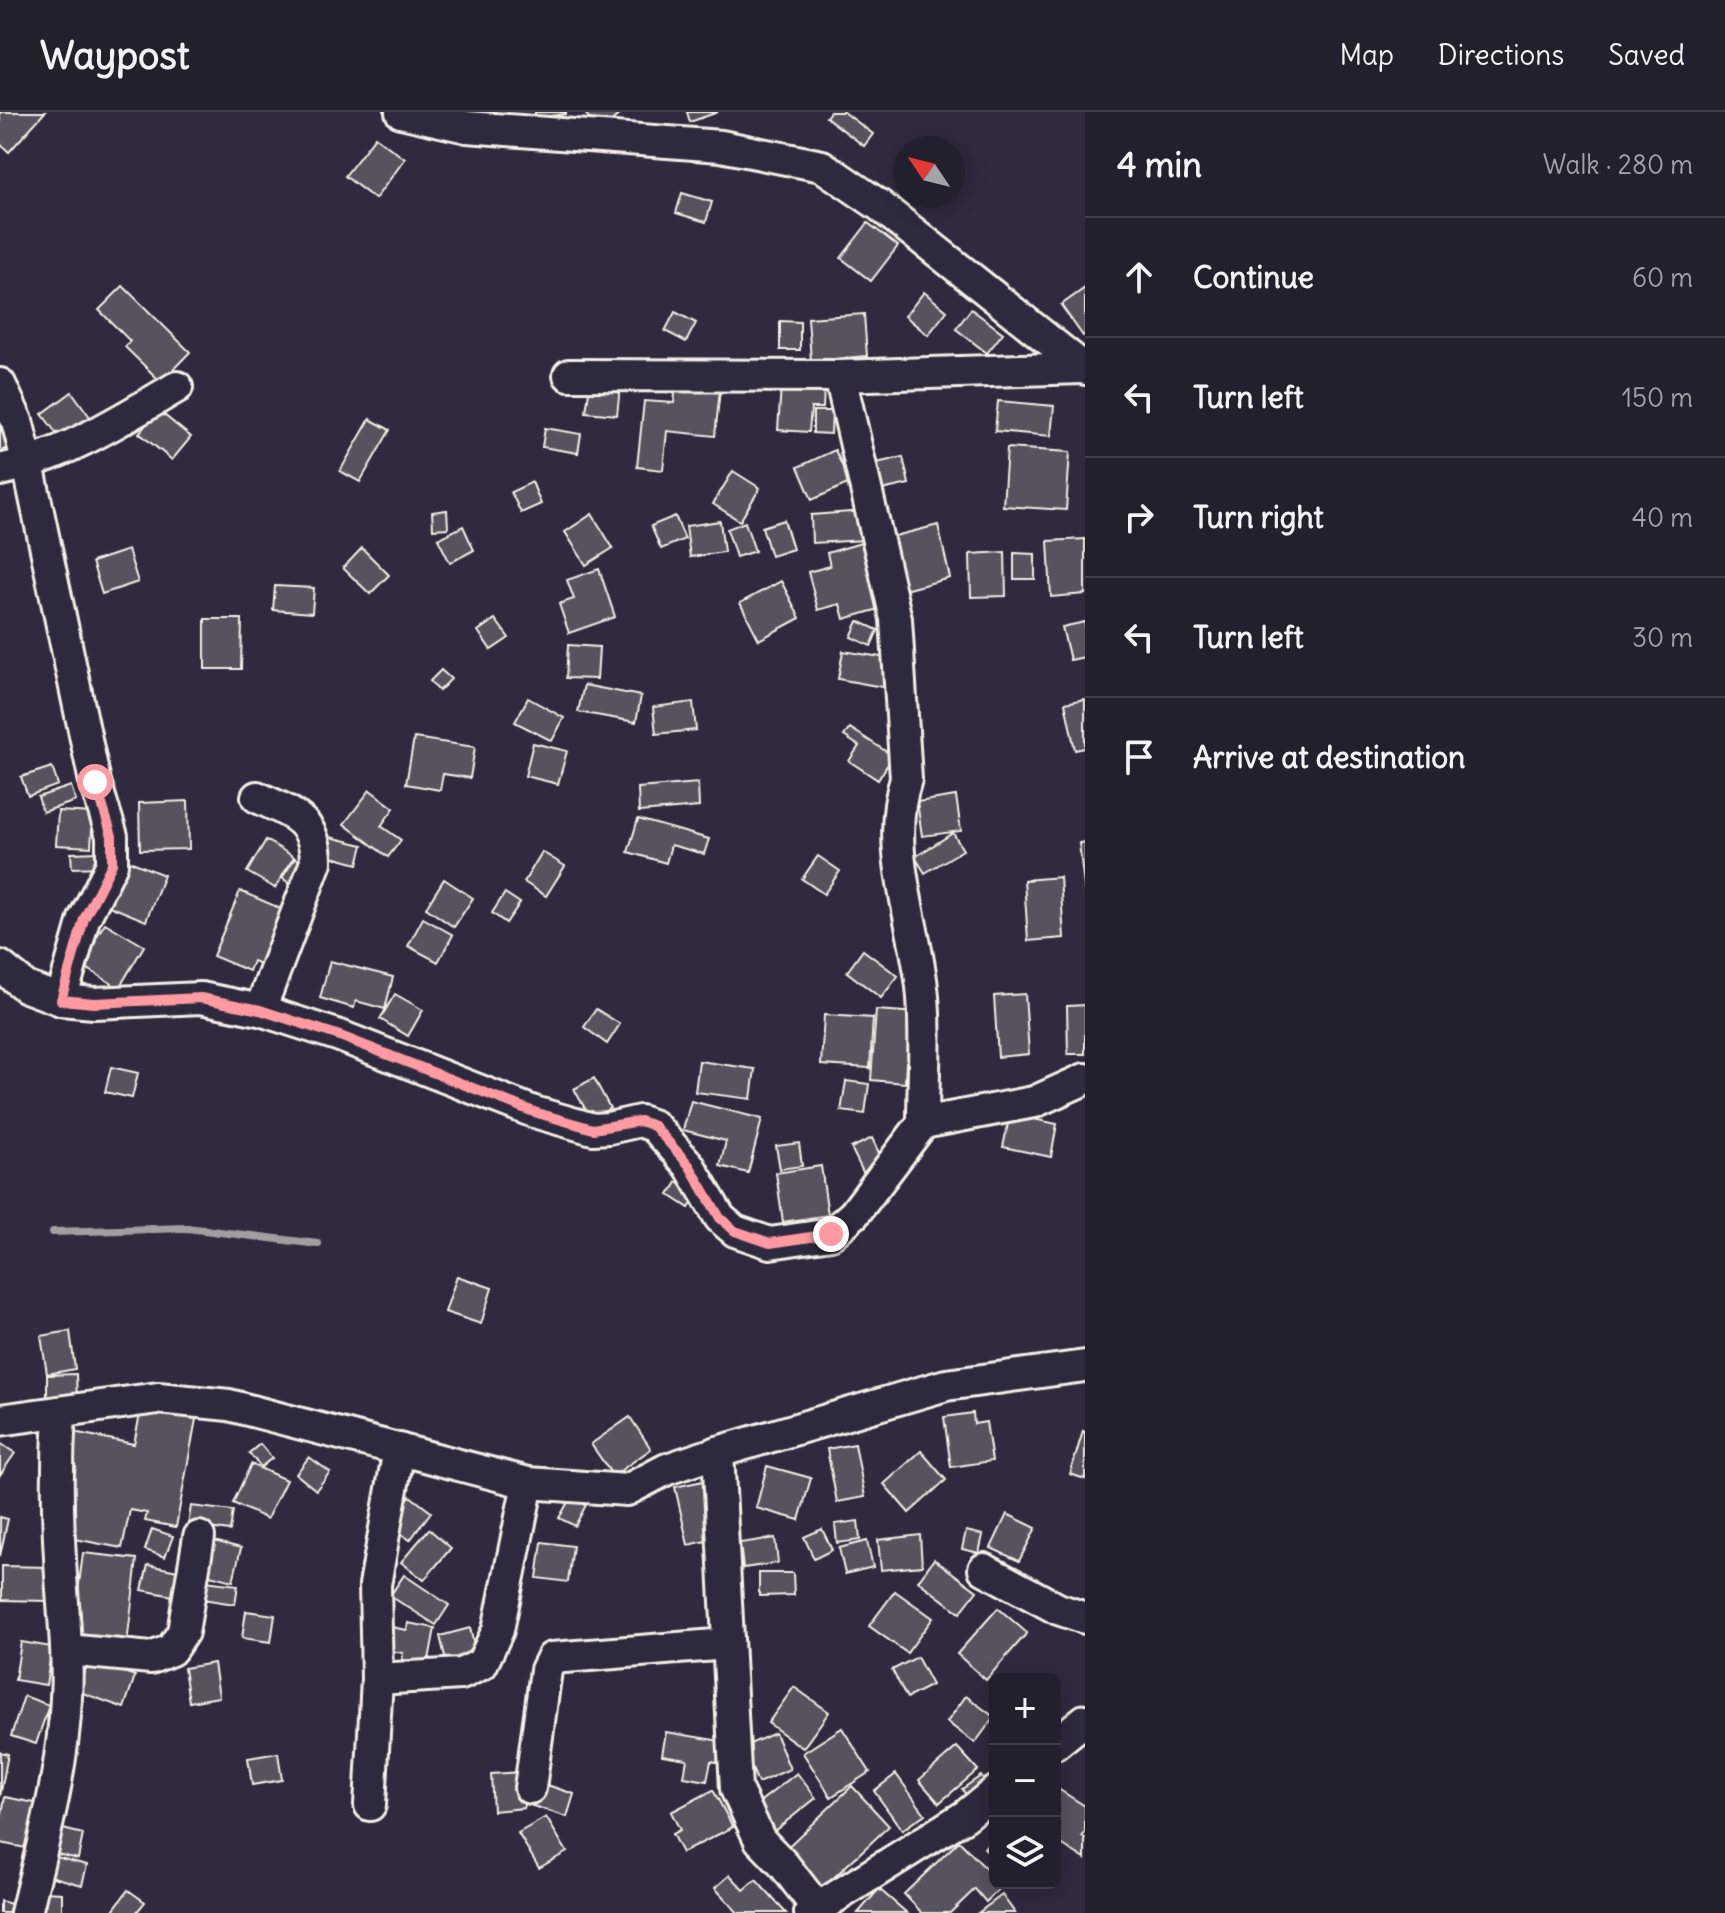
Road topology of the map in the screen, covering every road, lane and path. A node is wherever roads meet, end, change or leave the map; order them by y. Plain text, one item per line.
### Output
1 (401, 112) edge
2 (1084, 372) edge
3 (569, 375) dead end
4 (840, 376) junction
5 (0, 384) edge
6 (177, 387) dead end
7 (14, 467) edge
8 (257, 797) dead end
9 (0, 966) edge
10 (61, 1000) junction
11 (260, 1010) junction
12 (1085, 1079) edge
13 (923, 1123) junction
14 (1085, 1366) edge
15 (60, 1412) junction
16 (0, 1420) edge
17 (399, 1449) junction
18 (718, 1452) junction
19 (528, 1483) junction
20 (199, 1537) dead end
21 (984, 1569) dead end
22 (1085, 1618) edge
23 (728, 1644) junction
24 (67, 1650) junction
25 (377, 1679) junction
26 (1085, 1720) edge
27 (1061, 1739) edge
28 (530, 1788) dead end
29 (989, 1797) edge
30 (370, 1805) dead end
31 (816, 1911) edge
32 (26, 1913) edge

1 - 2 street
2 - 4 street
3 - 4 street
4 - 13 street
5 - 7 street
6 - 7 street
7 - 10 street
8 - 11 street
9 - 10 street
10 - 11 street
11 - 13 street
12 - 13 street
14 - 18 street
15 - 16 street
15 - 17 street
15 - 24 street
17 - 19 street
17 - 25 street
18 - 19 street
18 - 23 street
19 - 25 street
20 - 24 street
21 - 22 street
23 - 28 street
23 - 31 street
24 - 32 street
25 - 30 street
26 - 27 street
29 - 31 street

